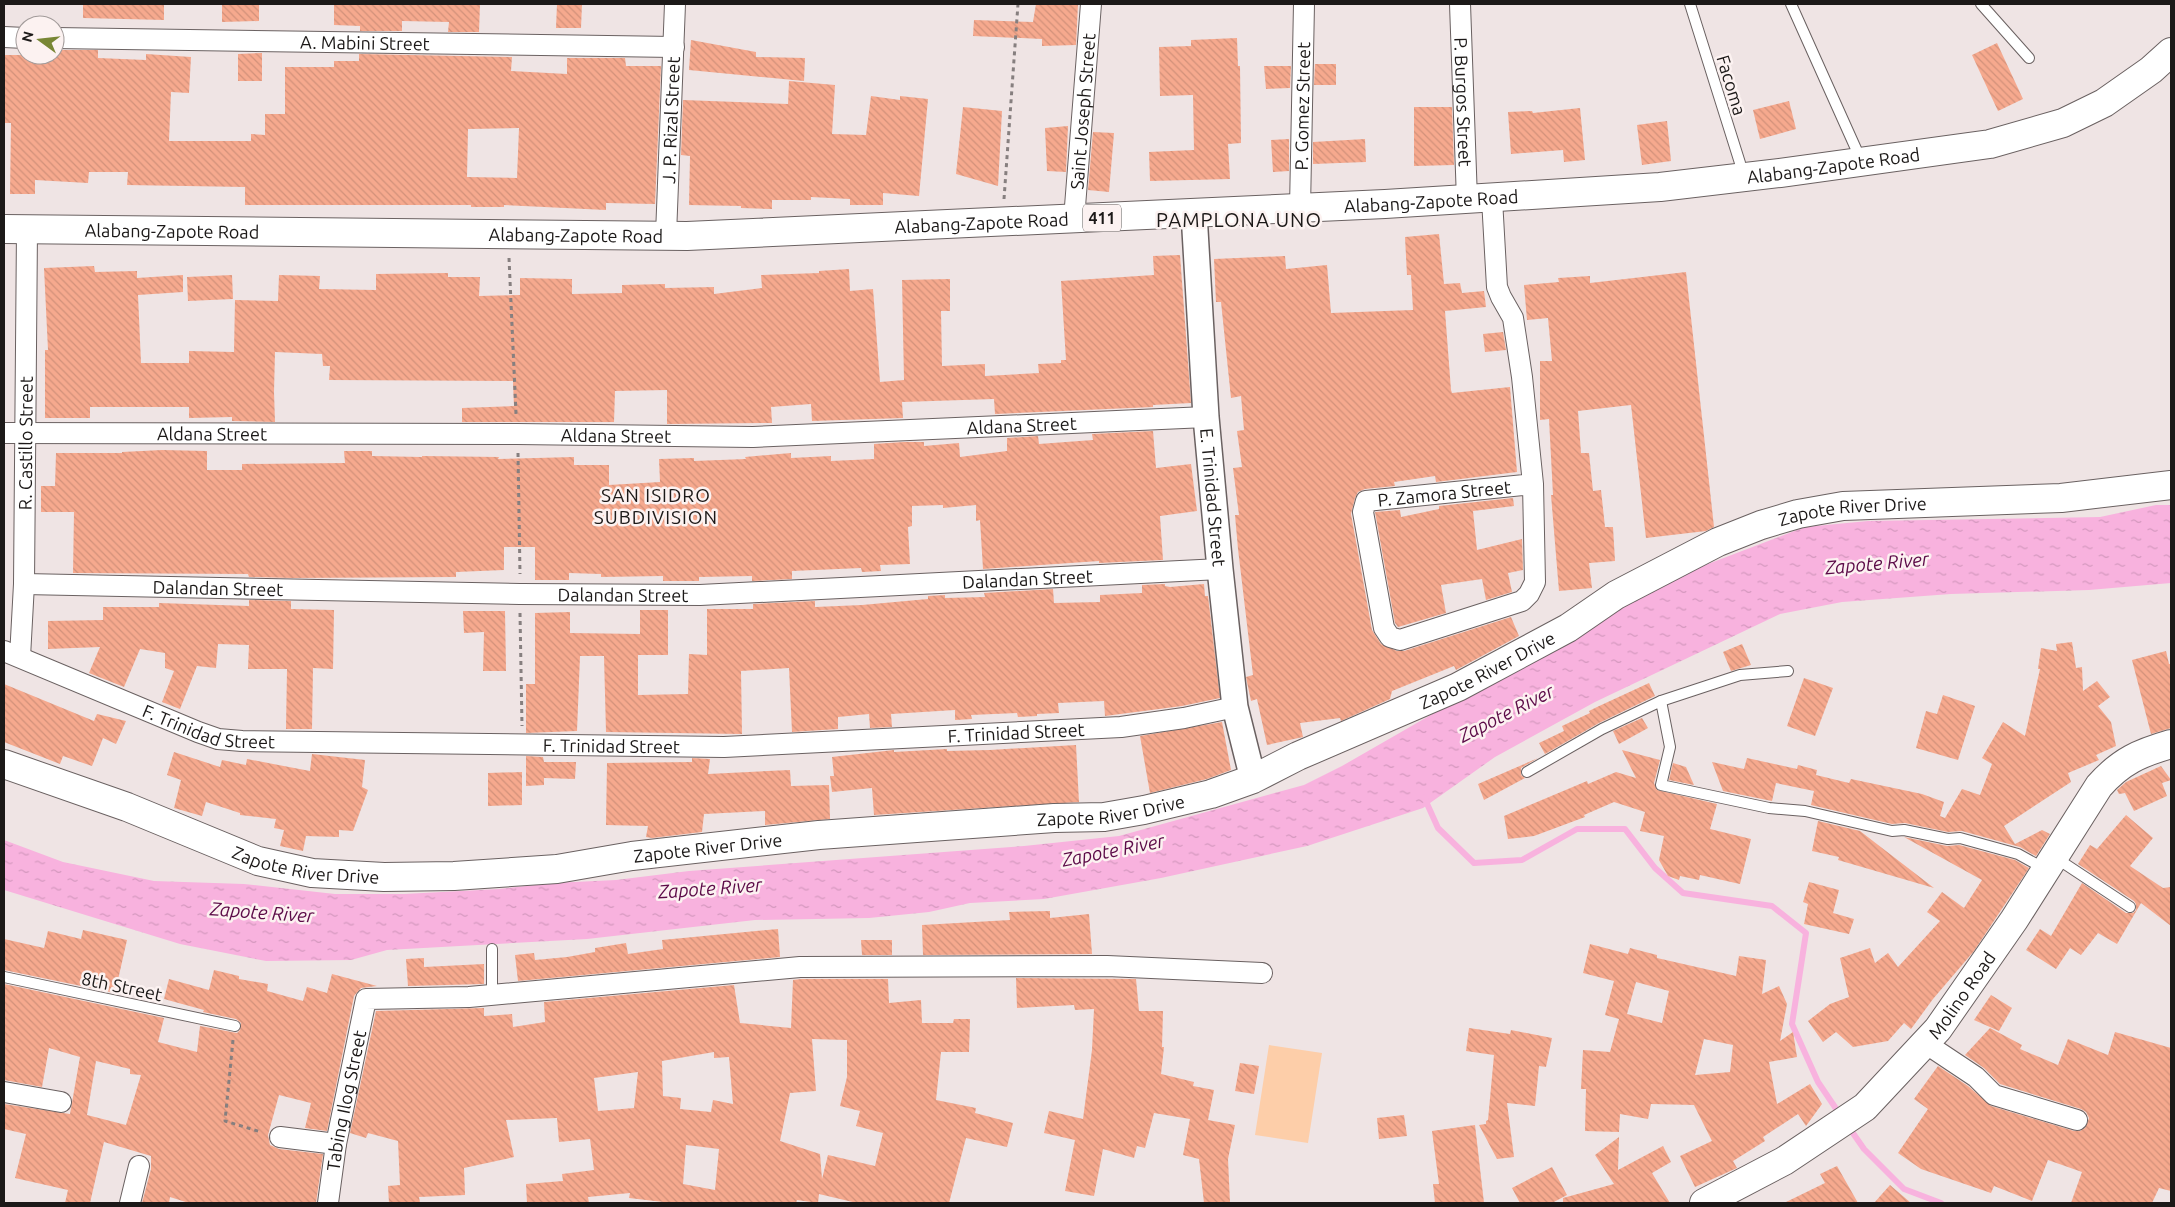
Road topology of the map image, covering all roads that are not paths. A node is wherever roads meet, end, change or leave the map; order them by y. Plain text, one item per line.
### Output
1 (676, 4) edge
2 (1091, 4) edge
3 (1304, 4) edge
4 (1460, 4) edge
5 (1690, 4) edge
6 (1791, 4) edge
7 (1981, 4) edge
8 (65, 38) edge
9 (674, 47) junction
10 (2171, 52) edge
11 (2029, 58) dead end
12 (1862, 161) junction
13 (1741, 177) junction
14 (1480, 199) junction
15 (1300, 208) junction
16 (1194, 214) junction
17 (1074, 219) junction
18 (15, 229) edge
19 (666, 235) junction
20 (1206, 417) junction
21 (4, 433) edge
22 (26, 433) junction
23 (1533, 484) junction
24 (2171, 485) edge
25 (1220, 569) junction
26 (24, 584) junction
27 (12, 654) edge
28 (1788, 671) dead end
29 (1661, 701) junction
30 (1235, 707) junction
31 (2171, 744) edge
32 (4, 764) edge
33 (1527, 772) dead end
34 (1253, 779) junction
35 (2050, 863) junction
36 (2130, 907) dead end
37 (492, 949) dead end
38 (1262, 974) dead end
39 (4, 977) edge
40 (492, 995) junction
41 (235, 1026) road end
42 (1925, 1043) junction
43 (4, 1092) edge
44 (61, 1102) dead end
45 (2077, 1120) dead end
46 (280, 1137) road end
47 (336, 1144) junction
48 (139, 1166) dead end
49 (130, 1203) edge
50 (328, 1203) edge
51 (1704, 1203) edge

1 - 9 street, J. P. Rizal Street
2 - 17 street, Saint Joseph Street
3 - 15 street, P. Gomez Street
4 - 14 street, P. Burgos Street
5 - 13 lane, Facoma
6 - 12 lane
7 - 11 lane
8 - 9 street, A. Mabini Street
9 - 19 street, J. P. Rizal Street
10 - 12 main road, Alabang-Zapote Road / 411
12 - 13 main road, Alabang-Zapote Road / 411
13 - 14 main road, Alabang-Zapote Road / 411
14 - 15 main road, Alabang-Zapote Road / 411
14 - 23 street, P. Zamora Street
15 - 16 main road, Alabang-Zapote Road / 411
16 - 17 main road, Alabang-Zapote Road / 411
16 - 20 street, E. Trinidad Street
17 - 19 main road, Alabang-Zapote Road / 411
18 - 19 main road, Alabang-Zapote Road / 411
18 - 22 street, R. Castillo Street
20 - 22 street, Aldana Street
20 - 25 street, E. Trinidad Street
21 - 22 street, Aldana Street
22 - 26 street, R. Castillo Street
23 - 23 street, P. Zamora Street
24 - 34 main road, Zapote River Drive
25 - 26 street, Dalandan Street
25 - 30 street, E. Trinidad Street
26 - 27 street, R. Castillo Street
27 - 30 street, F. Trinidad Street
28 - 29 lane
29 - 33 lane
29 - 35 lane
30 - 34 street, E. Trinidad Street
31 - 35 main road, Molino Road
32 - 34 main road, Zapote River Drive
35 - 36 lane
35 - 42 main road, Molino Road
37 - 40 lane
38 - 40 street
39 - 41 lane, 8th Street
40 - 47 street, Tabing Ilog Street
42 - 45 street
42 - 51 main road, Molino Road
43 - 44 street
46 - 47 street
47 - 50 street, Tabing Ilog Street
48 - 49 street

